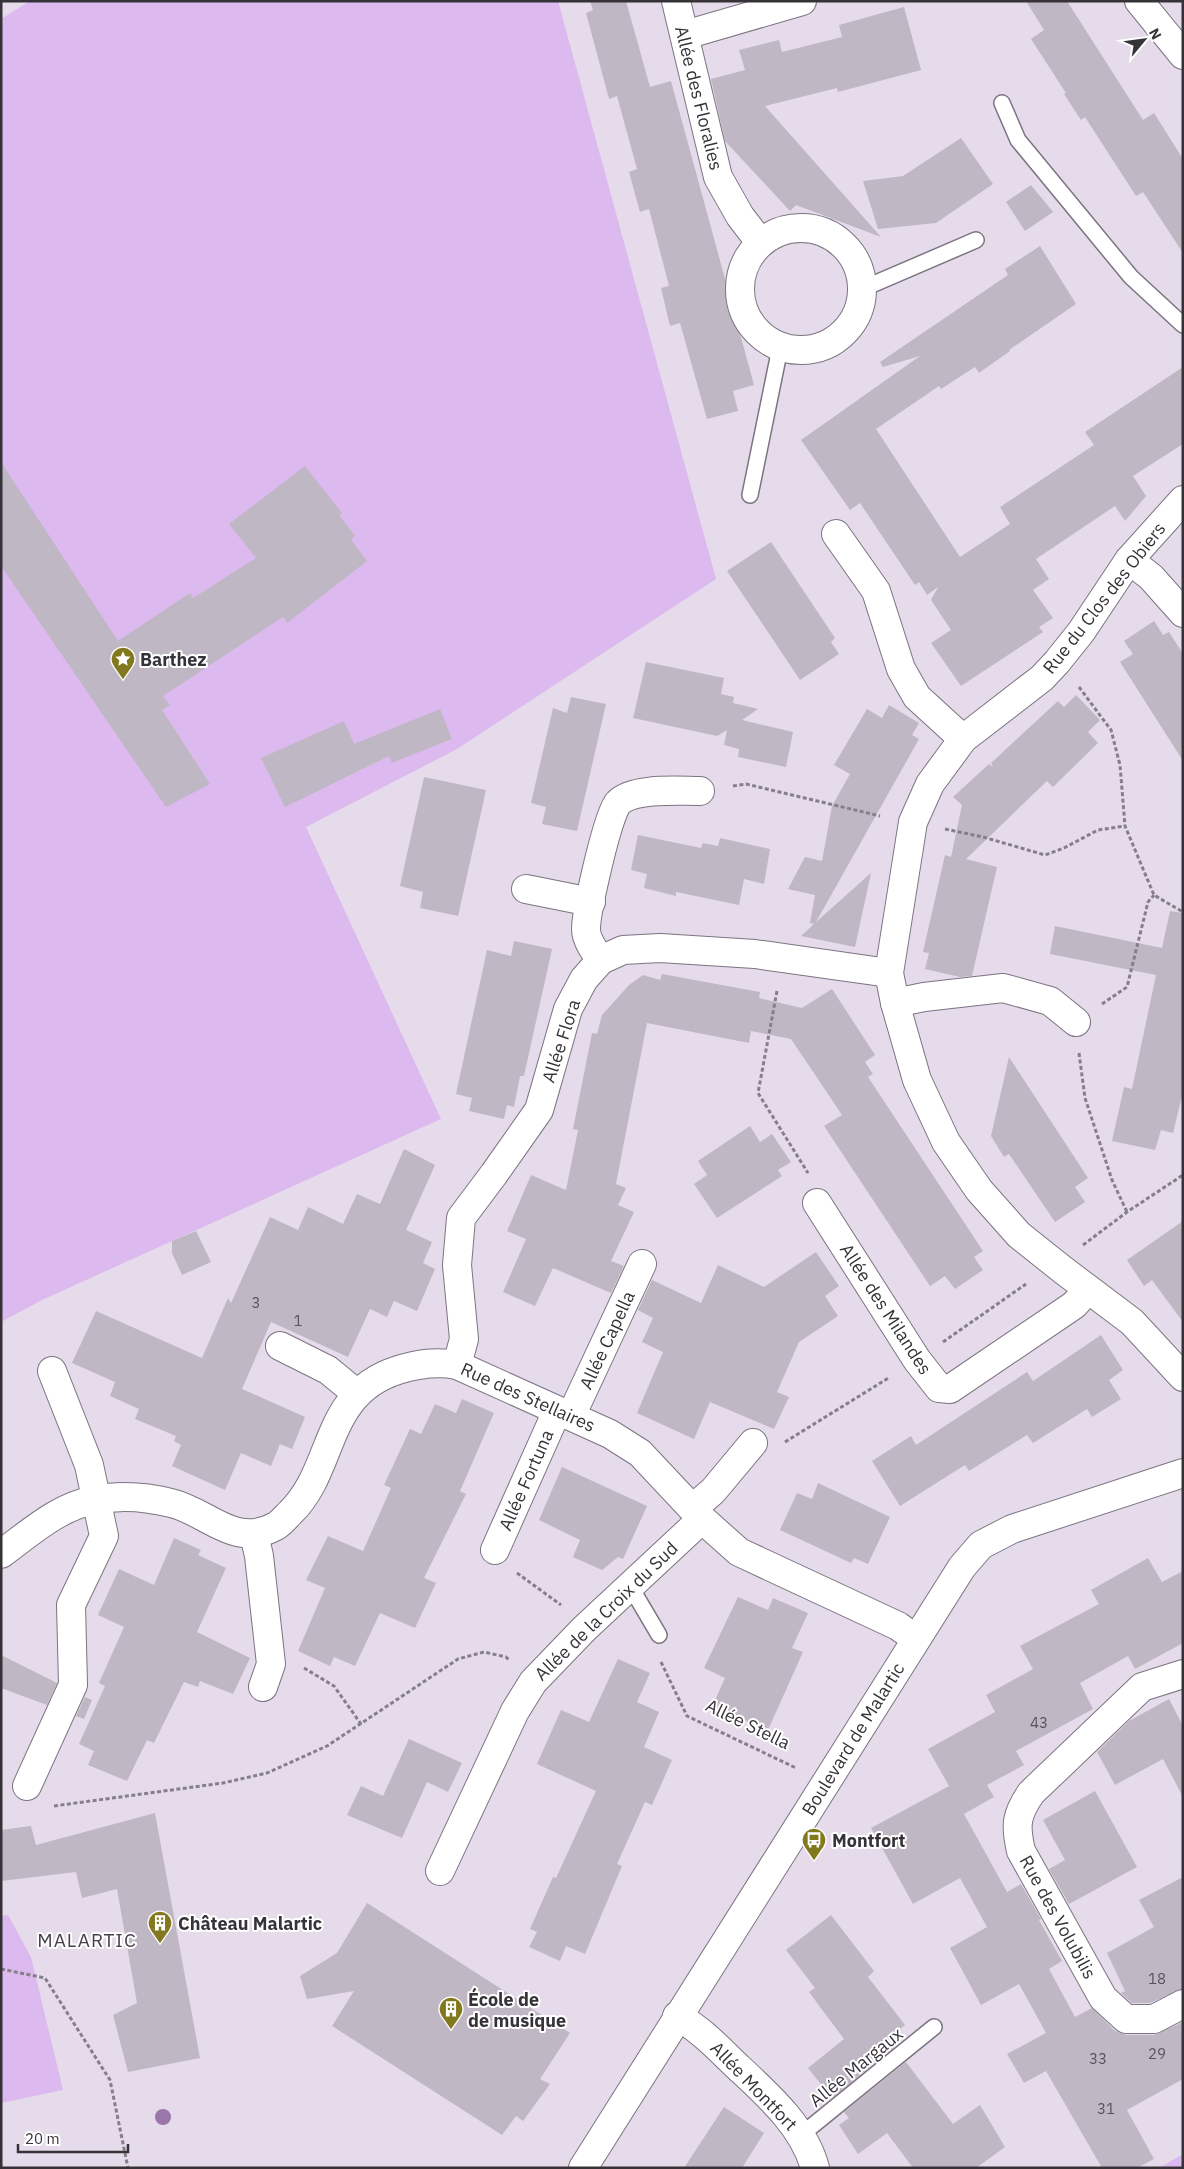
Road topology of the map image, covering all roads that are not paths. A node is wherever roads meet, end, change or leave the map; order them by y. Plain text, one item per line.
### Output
1 (676, 1) edge
2 (802, 1) edge
3 (1140, 1) edge
4 (685, 35) junction
5 (1183, 55) edge
6 (1002, 103) dead end
7 (976, 240) dead end
8 (760, 242) junction
9 (862, 289) junction
10 (1183, 326) edge
11 (780, 348) junction
12 (750, 495) dead end
13 (1183, 500) edge
14 (836, 534) dead end
15 (1129, 560) junction
16 (1183, 613) edge
17 (963, 739) junction
18 (700, 791) road end
19 (526, 889) dead end
20 (591, 902) junction
21 (601, 960) junction
22 (889, 973) junction
23 (895, 1003) junction
24 (1076, 1022) road end
25 (816, 1203) road end
26 (642, 1264) dead end
27 (1088, 1290) junction
28 (280, 1346) dead end
29 (457, 1365) junction
30 (52, 1371) dead end
31 (1183, 1377) edge
32 (356, 1393) junction
33 (564, 1413) junction
34 (753, 1443) road end
35 (1183, 1473) edge
36 (95, 1500) junction
37 (698, 1513) junction
38 (254, 1534) junction
39 (495, 1550) road end
40 (1, 1554) edge
41 (627, 1588) junction
42 (659, 1635) road end
43 (916, 1639) junction
44 (1183, 1674) edge
45 (267, 1676) road end
46 (27, 1786) dead end
47 (440, 1871) dead end
48 (1183, 2004) edge
49 (678, 2016) junction
50 (934, 2027) dead end
51 (801, 2135) junction
52 (583, 2168) edge
53 (815, 2168) edge

1 - 4 street, Allée des Floralies
2 - 4 street
3 - 5 street
4 - 8 street, Allée des Floralies
6 - 10 lane
7 - 9 lane
8 - 9 street
8 - 11 street
9 - 11 street
11 - 12 lane
13 - 15 street, Rue du Clos des Obiers
14 - 17 street
15 - 16 street
15 - 17 street, Rue du Clos des Obiers
17 - 22 street, Rue du Clos des Obiers
18 - 20 street
19 - 20 street
20 - 21 street
21 - 22 street, Allée Flora
21 - 29 street, Allée Flora
22 - 23 street, Rue du Clos des Obiers
23 - 24 street
23 - 27 street, Rue du Clos des Obiers
25 - 27 street, Allée des Milandes
26 - 33 street, Allée Capella
27 - 31 street, Rue du Clos des Obiers
28 - 32 street
29 - 32 street, Rue des Stellaires
29 - 33 street, Rue des Stellaires
30 - 36 street
32 - 38 street, Rue des Stellaires
33 - 37 street, Rue des Stellaires
33 - 39 street, Allée Fortuna
34 - 37 street, Allée de la Croix du Sud
35 - 43 street, Boulevard de Malartic
36 - 38 street, Rue des Stellaires
36 - 40 street, Rue des Stellaires
36 - 46 street
37 - 41 street, Allée de la Croix du Sud
37 - 43 street, Rue des Stellaires
38 - 45 street
41 - 42 lane
41 - 47 street, Allée de la Croix du Sud
43 - 49 street, Boulevard de Malartic
44 - 48 street, Rue des Volubilis
49 - 51 street, Allée Montfort
49 - 52 street, Boulevard de Malartic
50 - 51 lane, Allée Margaux
51 - 53 street, Allée Montfort

